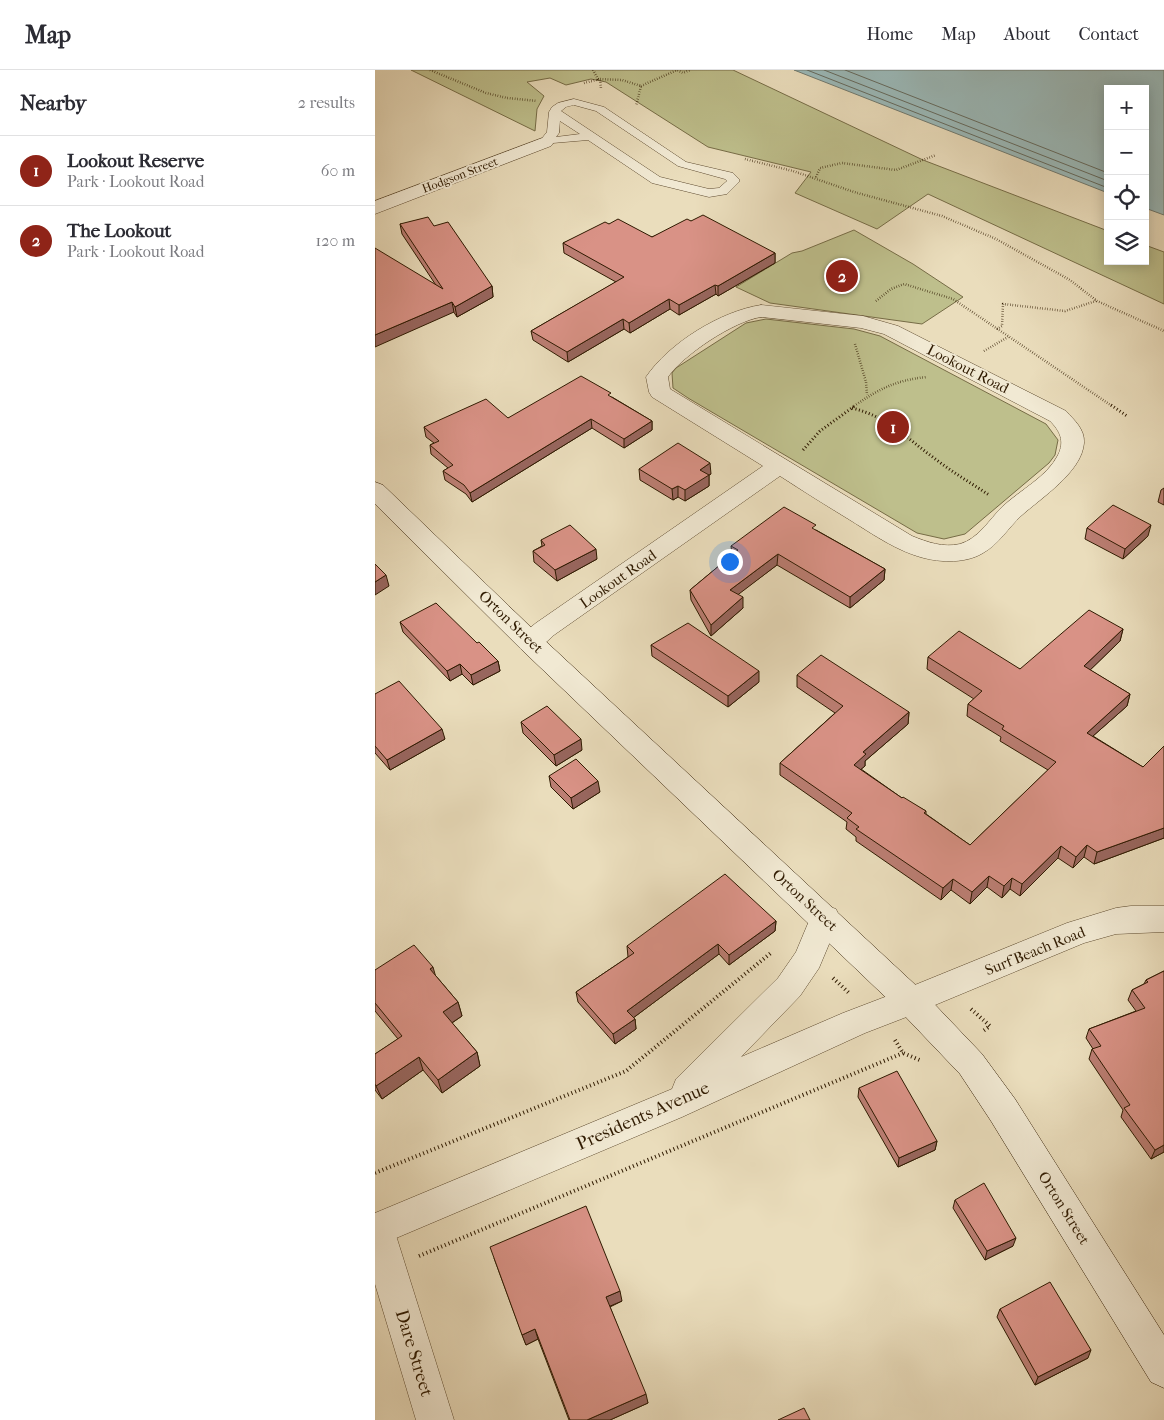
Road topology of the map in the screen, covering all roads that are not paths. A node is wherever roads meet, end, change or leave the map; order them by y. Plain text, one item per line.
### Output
1 (555, 112) junction
2 (596, 140) junction
3 (545, 142) junction
4 (375, 208) edge
5 (784, 467) junction
6 (375, 490) edge
7 (530, 642) junction
8 (825, 918) junction
9 (1164, 919) edge
10 (911, 1001) junction
11 (670, 1106) junction
12 (375, 1230) edge
13 (1164, 1369) edge
14 (435, 1420) edge

1 - 2 lane
1 - 2 lane
1 - 3 lane
2 - 3 lane
3 - 4 street, Hodgson Street
5 - 5 street, Lookout Road
5 - 7 street, Lookout Road
6 - 7 street, Orton Street
7 - 8 street, Orton Street
8 - 10 street, Orton Street
8 - 11 street
9 - 10 street, Surf Beach Road
10 - 11 street, Presidents Avenue
10 - 13 street, Orton Street
11 - 12 street, Presidents Avenue
12 - 14 street, Dare Street

